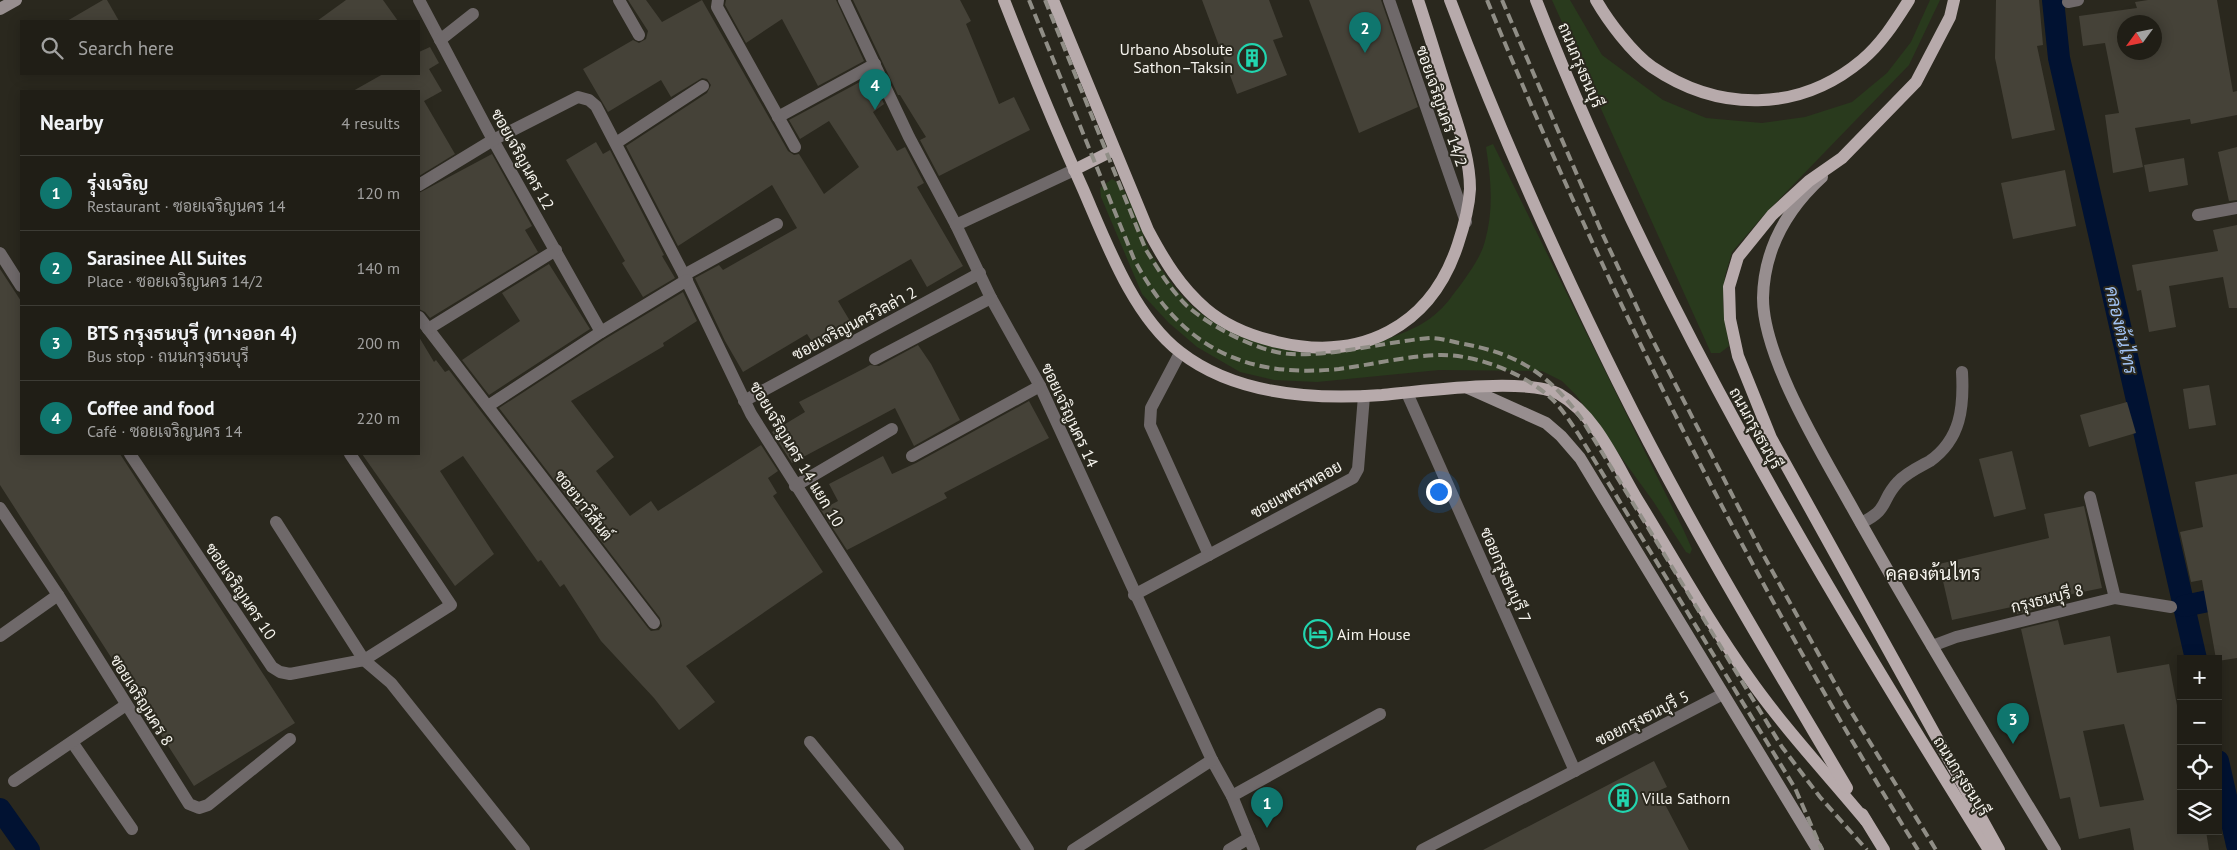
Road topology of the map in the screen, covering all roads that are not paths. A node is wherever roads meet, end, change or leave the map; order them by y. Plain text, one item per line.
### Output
1 (16, 0) edge
2 (420, 0) edge
3 (619, 0) edge
4 (718, 0) edge
5 (844, 0) edge
6 (1004, 0) edge
7 (1053, 0) edge
8 (1389, 0) edge
9 (1418, 0) edge
10 (1450, 0) edge
11 (1536, 0) edge
12 (1596, 0) edge
13 (1908, 0) edge
14 (1954, 0) edge
15 (0, 9) edge
16 (473, 14) dead end
17 (639, 35) dead end
18 (440, 40) junction
19 (875, 64) junction
20 (703, 86) dead end
21 (778, 117) junction
22 (493, 140) junction
23 (616, 143) junction
24 (795, 147) dead end
25 (1114, 150) junction
26 (1842, 158) junction
27 (1074, 170) junction
28 (420, 184) edge
29 (2237, 208) edge
30 (2198, 215) dead end
31 (1466, 222) junction
32 (777, 224) dead end
33 (956, 225) junction
34 (556, 250) junction
35 (0, 253) edge
36 (980, 273) junction
37 (686, 278) junction
38 (20, 284) edge
39 (991, 298) junction
40 (420, 318) edge
41 (428, 329) junction
42 (601, 332) junction
43 (1180, 353) junction
44 (875, 359) dead end
45 (1962, 372) dead end
46 (1040, 386) junction
47 (1468, 388) junction
48 (1407, 392) junction
49 (1364, 396) junction
50 (744, 400) junction
51 (488, 406) junction
52 (892, 429) dead end
53 (131, 455) edge
54 (351, 455) edge
55 (912, 456) dead end
56 (795, 486) junction
57 (2090, 497) dead end
58 (0, 508) edge
59 (276, 522) dead end
60 (1861, 523) junction
61 (1209, 555) junction
62 (58, 595) junction
63 (1134, 595) junction
64 (2115, 598) junction
65 (2171, 607) dead end
66 (654, 623) dead end
67 (0, 636) edge
68 (1932, 646) junction
69 (364, 660) junction
70 (1723, 694) junction
71 (126, 705) junction
72 (1380, 714) dead end
73 (290, 739) dead end
74 (72, 742) junction
75 (810, 742) dead end
76 (1212, 760) junction
77 (1575, 771) junction
78 (14, 781) dead end
79 (1232, 796) junction
80 (1866, 821) junction
81 (132, 829) dead end
82 (1249, 838) junction
83 (524, 850) edge
84 (898, 850) edge
85 (1028, 850) edge
86 (1073, 850) edge
87 (1229, 850) edge
88 (1254, 850) edge
89 (1422, 850) edge
90 (1818, 850) edge
91 (1884, 850) edge
92 (1989, 850) edge
93 (1999, 850) edge
94 (2055, 850) edge

1 - 15 main road
2 - 18 street, ซอยเจริญนคร 12
3 - 17 street
4 - 21 street
5 - 19 street, ซอยเจริญนคร 14
6 - 27 main road
7 - 25 main road
8 - 31 street, ซอยเจริญนคร 14/2
9 - 31 main road
10 - 80 main road
11 - 92 main road, ถนนกรุงธนบุรี
12 - 13 main road
14 - 26 main road
16 - 18 street
18 - 22 street, ซอยเจริญนคร 12
19 - 21 street
19 - 33 street, ซอยเจริญนคร 14
20 - 23 street
21 - 24 street
22 - 23 street, ซอยเจริญนคร 14 แยก 10
22 - 28 street
22 - 34 street, ซอยเจริญนคร 12
23 - 37 street, ซอยเจริญนคร 14 แยก 10
25 - 27 main road
25 - 31 main road
26 - 60 main road
26 - 93 main road
27 - 33 street
27 - 43 main road
29 - 30 street
32 - 37 street
33 - 36 street, ซอยเจริญนคร 14
34 - 41 street
34 - 42 street, ซอยเจริญนคร 12
35 - 38 street
36 - 39 street, ซอยเจริญนคร 14
36 - 50 street, ซอยเจริญนครวิลล่า 2
37 - 42 street
37 - 50 street, ซอยเจริญนคร 14 แยก 10
39 - 44 street
39 - 46 street, ซอยเจริญนคร 14
40 - 41 street, ซอยนาวีสันต์
41 - 51 street, ซอยนาวีสันต์
42 - 51 street
43 - 49 main road
43 - 61 street
45 - 60 street
46 - 55 street
46 - 63 street, ซอยเจริญนคร 14
47 - 48 main road
47 - 70 main road
47 - 80 main road
48 - 49 main road
48 - 77 street, ซอยกรุงธนบุรี 7
49 - 61 street, ซอยเพชรพลอย
50 - 56 street, ซอยเจริญนคร 14 แยก 10
51 - 66 street, ซอยนาวีสันต์
52 - 56 street
53 - 69 street, ซอยเจริญนคร 10
54 - 69 street, ซอยเจริญนคร 10
56 - 85 street, ซอยเจริญนคร 14 แยก 10
57 - 64 street
58 - 62 street, ซอยเจริญนคร 8
59 - 69 street
60 - 68 main road
61 - 63 street, ซอยเพชรพลอย
62 - 67 street
62 - 71 street, ซอยเจริญนคร 8
63 - 76 street, ซอยเจริญนคร 14
64 - 65 street, กรุงธนบุรี 8
64 - 68 street, กรุงธนบุรี 8
68 - 94 main road
69 - 83 street
70 - 77 street, ซอยกรุงธนบุรี 5
70 - 90 main road
71 - 73 street, ซอยเจริญนคร 8
71 - 74 street
72 - 79 street
74 - 78 street
74 - 81 street
75 - 84 street
76 - 79 street, ซอยเจริญนคร 14
76 - 86 street
77 - 89 street, ซอยกรุงธนบุรี 5
79 - 82 street, ซอยเจริญนคร 14
80 - 91 main road
82 - 87 street
82 - 88 street, ซอยเจริญนคร 14

